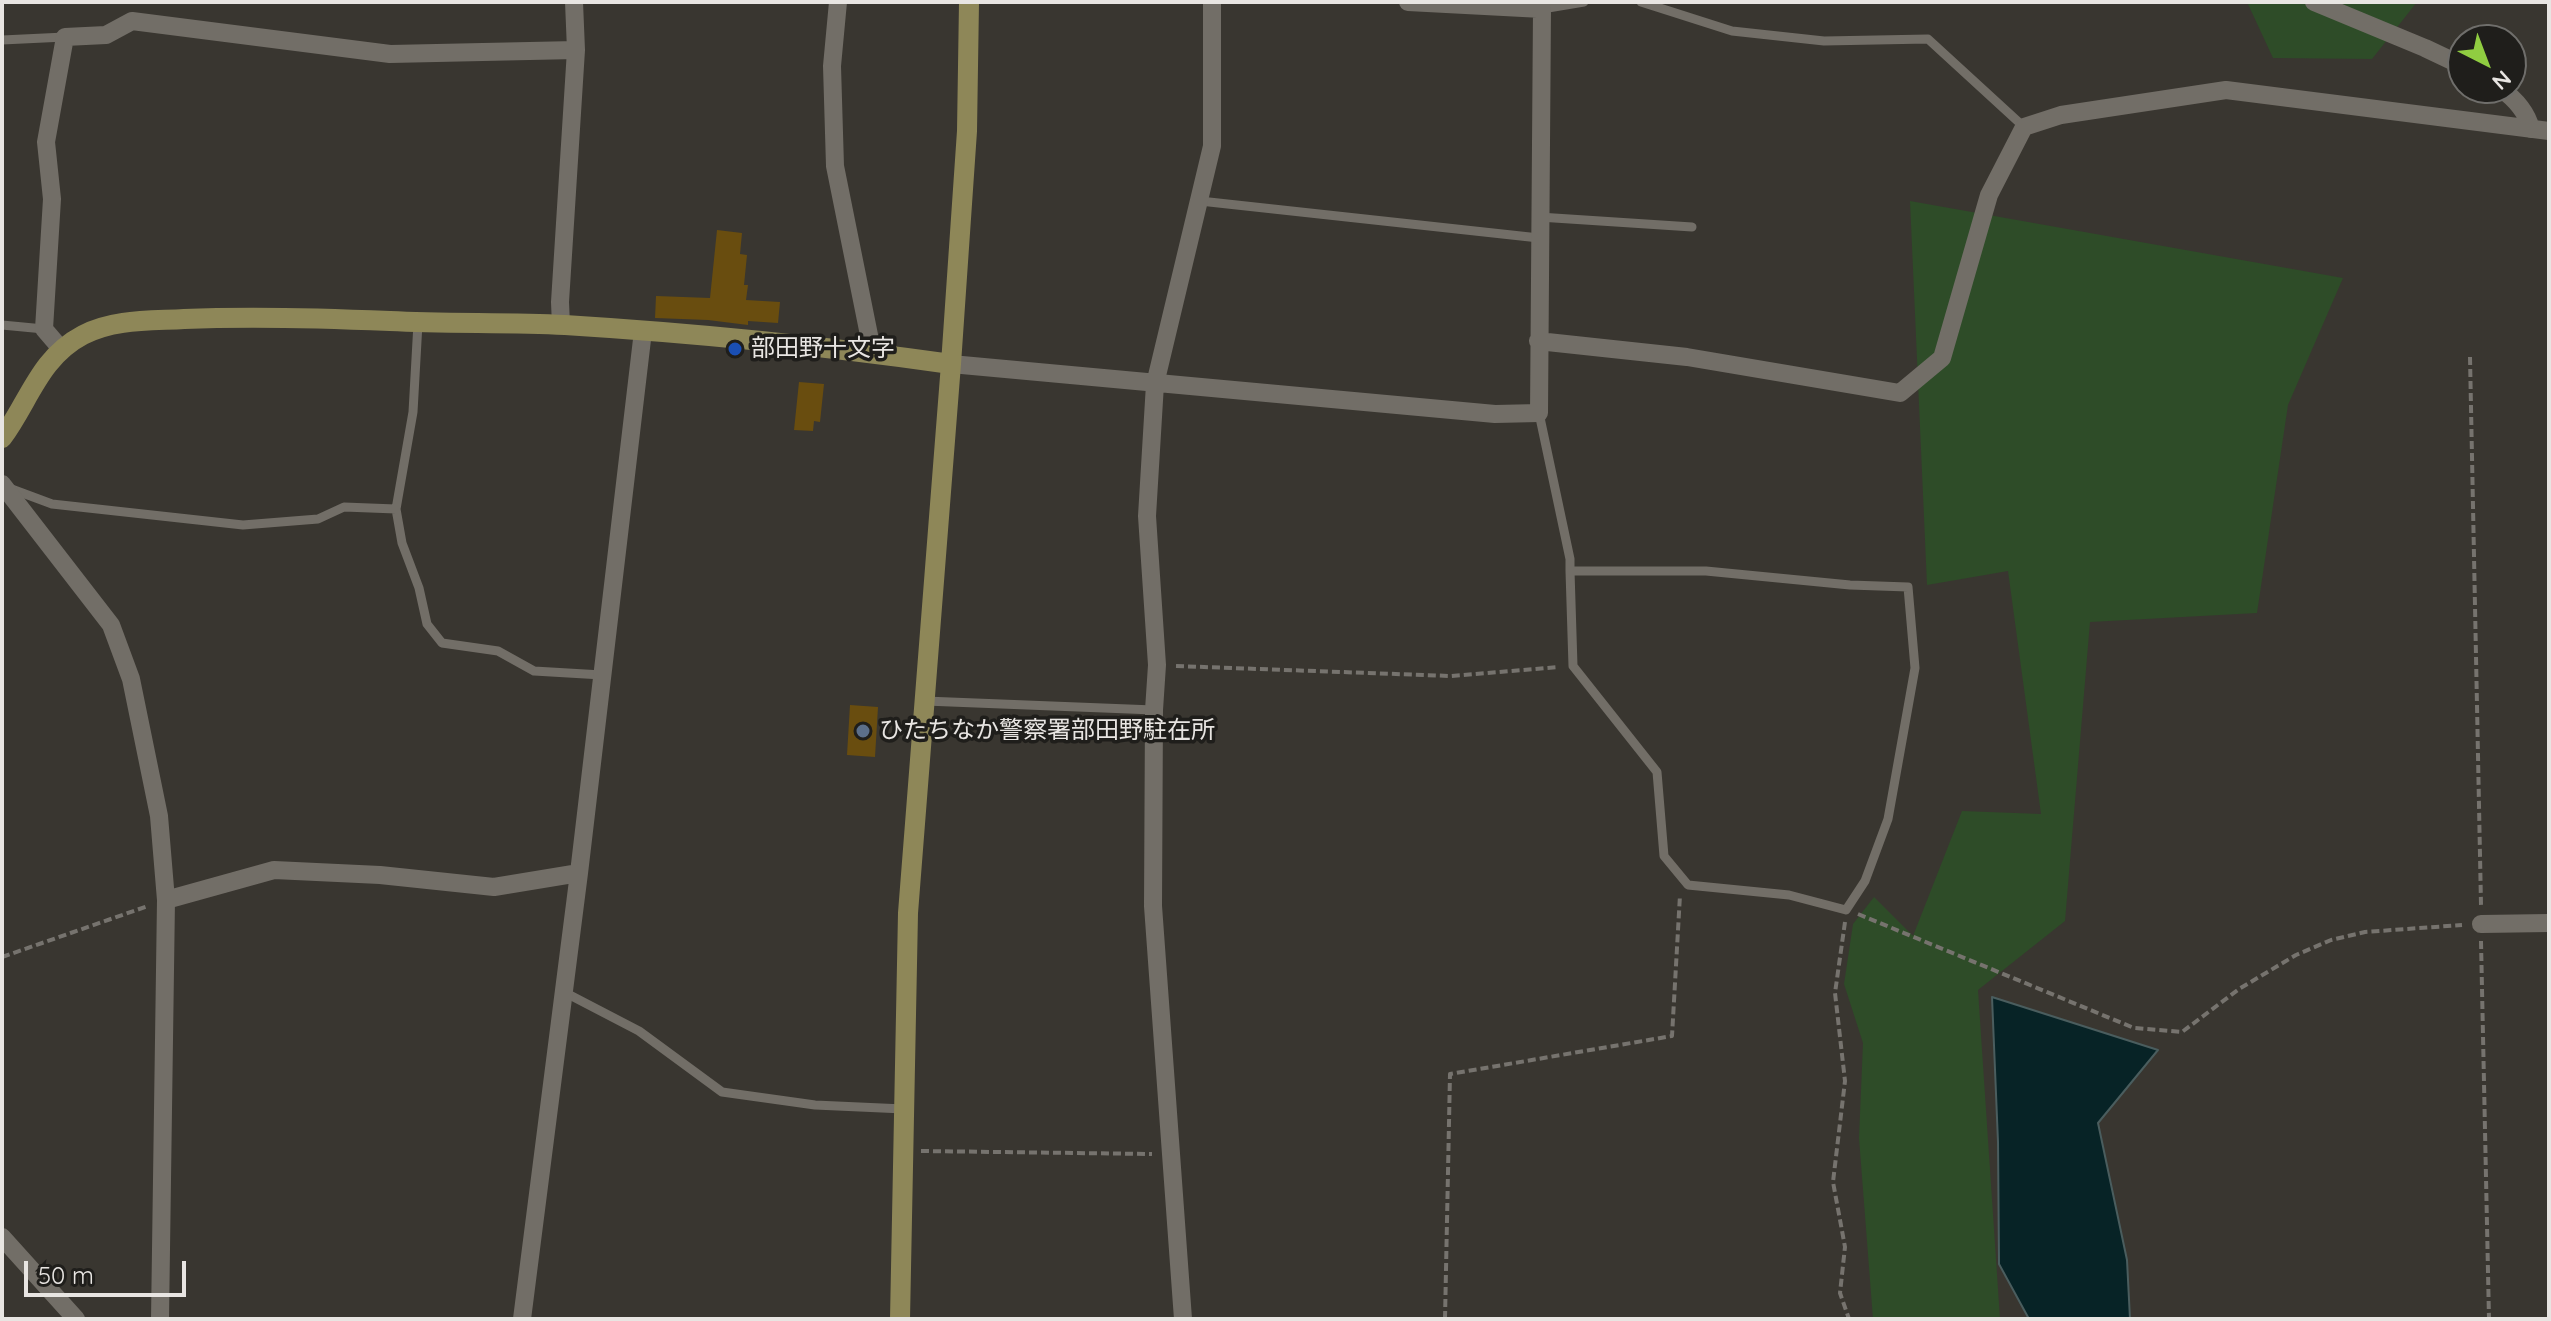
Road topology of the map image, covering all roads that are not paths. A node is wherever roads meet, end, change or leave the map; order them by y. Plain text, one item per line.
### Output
1 (138, 2) edge
2 (574, 2) edge
3 (838, 2) edge
4 (969, 2) edge
5 (1212, 2) edge
6 (1408, 2) edge
7 (1584, 2) edge
8 (1641, 2) edge
9 (2314, 2) edge
10 (1542, 9) junction
11 (132, 21) junction
12 (65, 37) junction
13 (2, 40) edge
14 (576, 50) junction
15 (2447, 58) edge
16 (2517, 104) edge
17 (2024, 127) junction
18 (2540, 130) edge
19 (1200, 201) junction
20 (1539, 217) junction
21 (1692, 227) dead end
22 (1539, 238) junction
23 (418, 323) junction
24 (2, 325) edge
25 (561, 325) junction
26 (44, 329) junction
27 (643, 331) junction
28 (1538, 341) junction
29 (62, 350) junction
30 (871, 353) junction
31 (951, 364) junction
32 (1155, 384) junction
33 (1539, 413) junction
34 (2, 438) edge
35 (2, 485) edge
36 (396, 509) junction
37 (1570, 571) junction
38 (602, 675) junction
39 (925, 701) junction
40 (1154, 710) junction
41 (579, 873) junction
42 (166, 900) junction
43 (2549, 923) edge
44 (2481, 924) road end
45 (564, 992) junction
46 (904, 1109) junction
47 (2, 1237) edge
48 (76, 1319) edge
49 (160, 1319) edge
50 (522, 1319) edge
51 (900, 1319) edge
52 (1183, 1319) edge

1 - 11 street
2 - 14 street
3 - 30 street
4 - 31 street
5 - 19 street
6 - 10 street
7 - 10 lane
8 - 17 lane
9 - 15 street
10 - 20 street
11 - 12 street
11 - 14 street
12 - 13 lane
12 - 26 street
14 - 25 street
16 - 18 street
17 - 18 street
17 - 28 street
19 - 22 lane
19 - 32 street
20 - 21 lane
20 - 22 street
22 - 28 street
23 - 25 street
23 - 29 street
23 - 36 lane
24 - 26 lane
25 - 27 street
26 - 29 street
27 - 30 street
27 - 38 street
28 - 33 street
29 - 34 street
30 - 31 street
31 - 32 street
31 - 39 street
32 - 33 street
32 - 40 street
33 - 37 lane
35 - 36 lane
35 - 42 street
36 - 38 lane
37 - 37 lane
38 - 41 street
39 - 40 lane
39 - 46 street
40 - 52 street
41 - 42 street
41 - 45 street
42 - 49 street
43 - 44 street
45 - 46 lane
45 - 50 street
46 - 51 street
47 - 48 street

